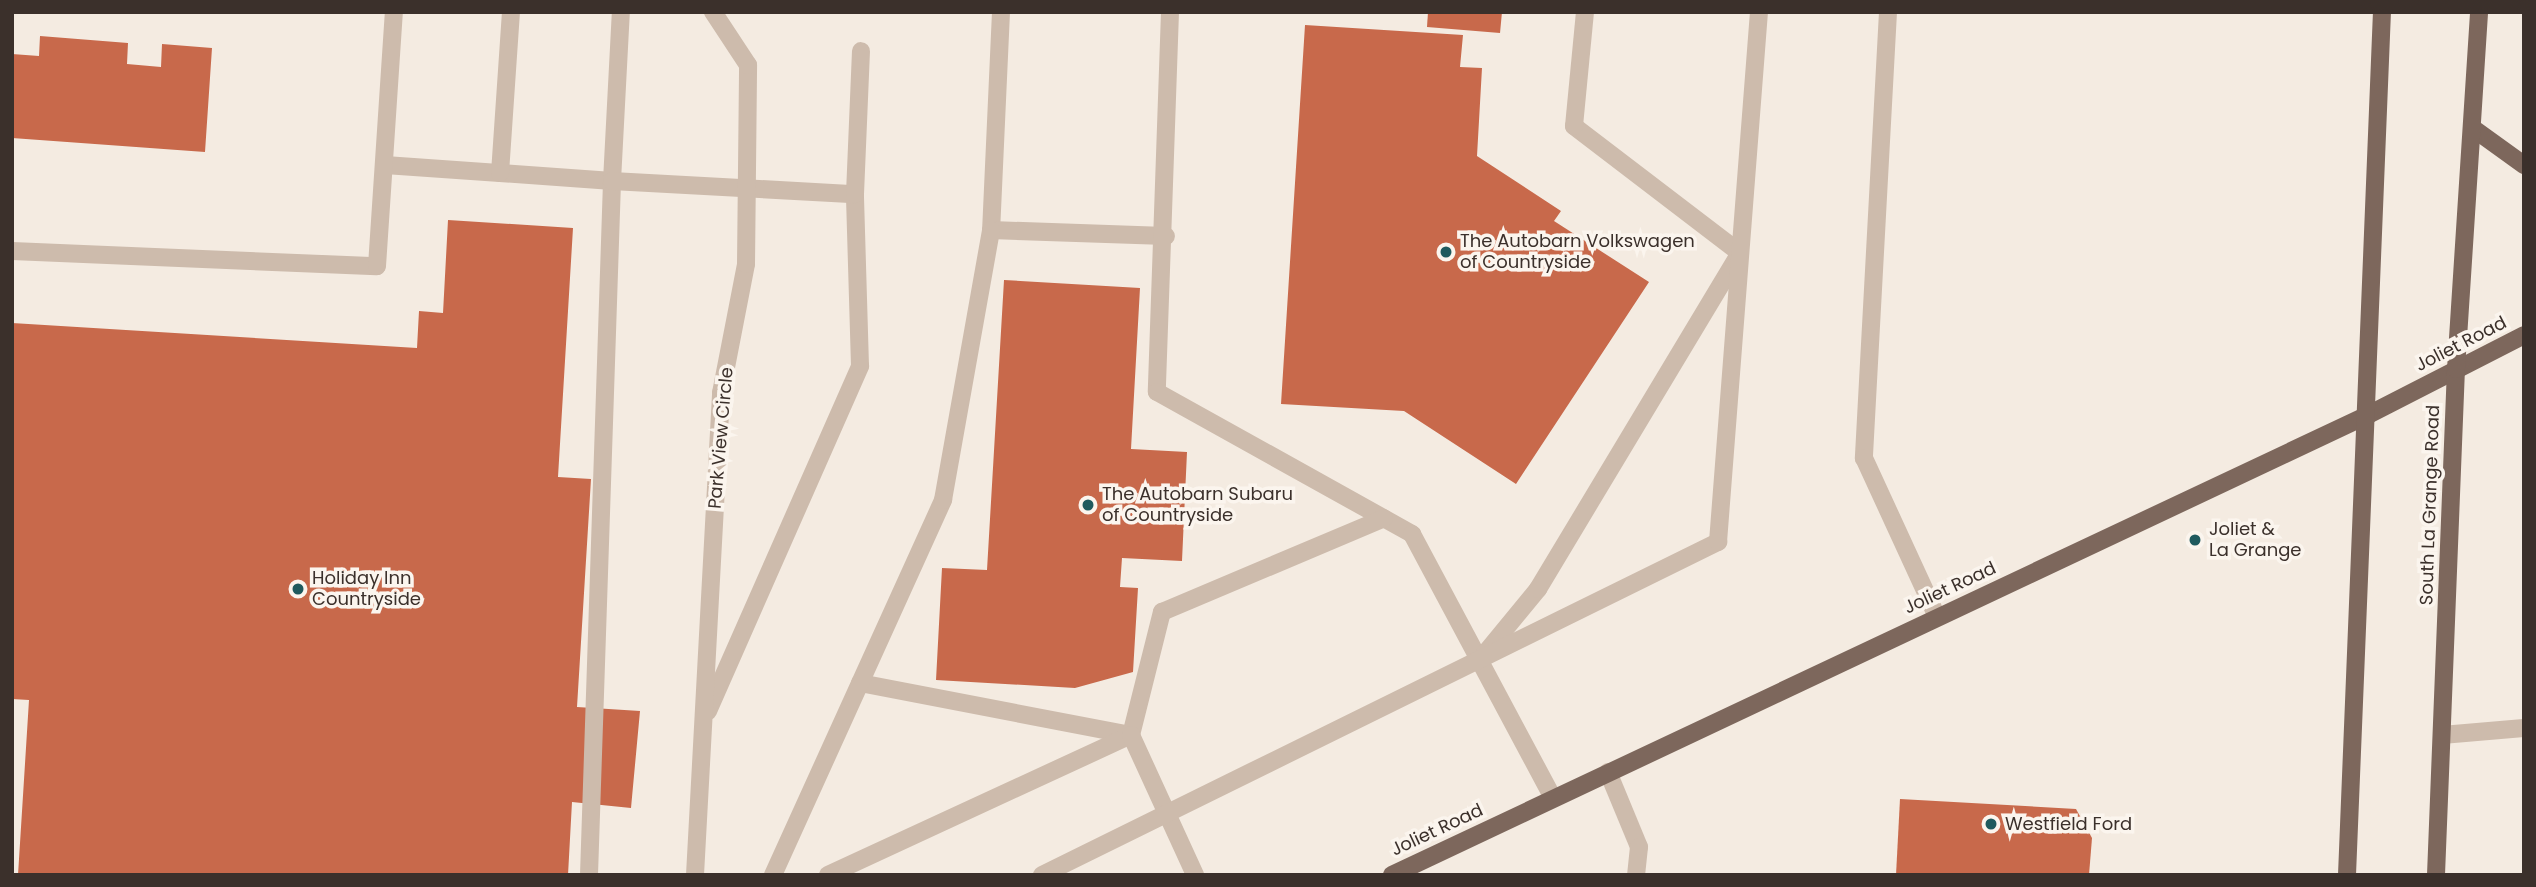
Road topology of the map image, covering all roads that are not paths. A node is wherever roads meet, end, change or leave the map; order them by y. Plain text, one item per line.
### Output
1 (394, 12) edge
2 (511, 12) edge
3 (621, 12) edge
4 (713, 12) edge
5 (1000, 12) edge
6 (1170, 12) edge
7 (1585, 12) edge
8 (1759, 12) edge
9 (1888, 12) edge
10 (2382, 12) edge
11 (2479, 12) edge
12 (861, 51) dead end
13 (2474, 129) junction
14 (385, 165) junction
15 (2524, 165) edge
16 (500, 173) junction
17 (612, 181) junction
18 (747, 189) junction
19 (855, 194) junction
20 (991, 230) junction
21 (1166, 236) junction
22 (12, 251) edge
23 (1740, 253) junction
24 (2524, 335) edge
25 (2456, 369) junction
26 (2368, 415) junction
27 (1384, 518) junction
28 (1937, 617) junction
29 (1478, 662) junction
30 (860, 683) junction
31 (703, 721) junction
32 (2524, 727) edge
33 (1131, 735) junction
34 (2442, 735) junction
35 (1608, 772) junction
36 (1553, 798) junction
37 (1168, 816) junction
38 (589, 875) edge
39 (695, 875) edge
40 (773, 875) edge
41 (828, 875) edge
42 (1042, 875) edge
43 (1195, 875) edge
44 (1392, 875) edge
45 (1636, 875) edge
46 (2347, 875) edge
47 (2436, 875) edge

1 - 14 lane
2 - 16 lane
3 - 17 lane
4 - 18 lane, Park View Circle
5 - 20 lane
6 - 21 lane
7 - 23 lane
8 - 23 lane
9 - 28 lane
10 - 26 main road
11 - 13 main road, South La Grange Road
12 - 19 lane
13 - 15 main road
13 - 25 main road, South La Grange Road
14 - 16 lane
14 - 22 lane
16 - 17 lane
17 - 18 lane
17 - 38 lane
18 - 19 lane
18 - 31 lane, Park View Circle
19 - 31 lane
20 - 21 lane
20 - 30 lane
21 - 27 lane
23 - 29 lane
23 - 29 lane
24 - 25 main road, Joliet Road
25 - 26 main road, Joliet Road
25 - 34 main road, South La Grange Road
26 - 28 main road, Joliet Road
26 - 46 main road
27 - 29 lane
27 - 33 lane
28 - 35 main road, Joliet Road
29 - 36 lane
29 - 37 lane
30 - 33 lane
30 - 40 lane
31 - 39 lane, Park View Circle
32 - 34 lane
33 - 37 lane
33 - 41 lane
34 - 47 main road, South La Grange Road
35 - 36 main road, Joliet Road
35 - 45 lane
36 - 44 main road, Joliet Road
37 - 42 lane
37 - 43 lane

